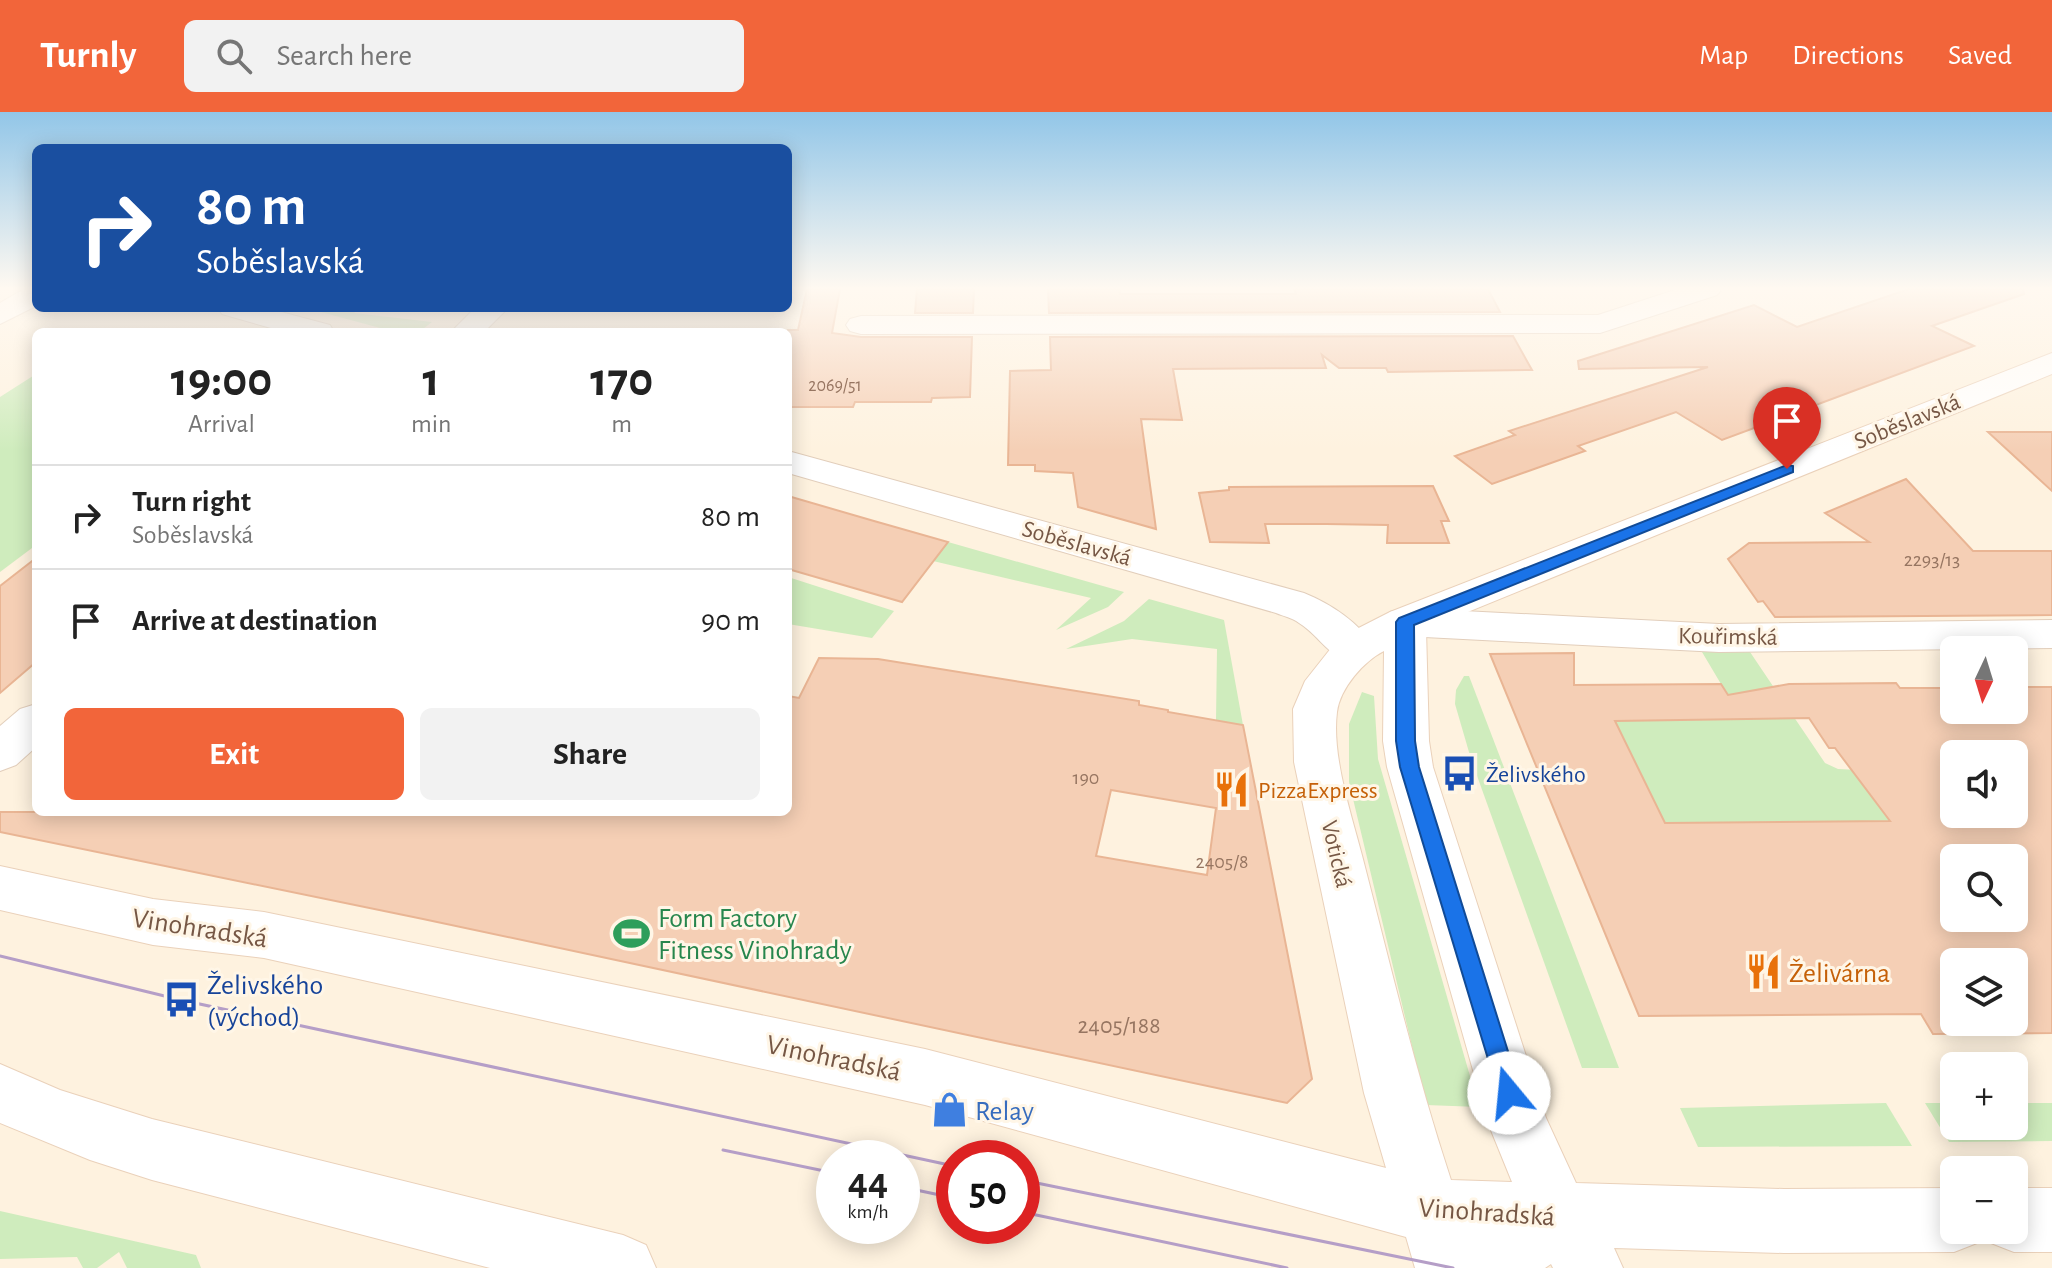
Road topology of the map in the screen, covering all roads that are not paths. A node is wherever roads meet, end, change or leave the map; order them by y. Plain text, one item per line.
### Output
1 (2052, 363) edge
2 (792, 463) edge
3 (1405, 622) junction
4 (2052, 634) edge
5 (1354, 648) junction
6 (32, 725) edge
7 (0, 753) edge
8 (0, 888) edge
9 (0, 1092) edge
10 (2028, 1220) edge
11 (2052, 1220) edge
12 (1940, 1221) edge
13 (1438, 1240) edge
14 (1574, 1243) edge
15 (623, 1268) edge
16 (1493, 1268) edge

1 - 3 main road, Soběslavská
2 - 5 main road, Soběslavská
3 - 4 main road, Kouřimská
3 - 5 main road, Votická
3 - 14 main road
5 - 13 main road, Votická
6 - 7 main road
8 - 13 main road, Vinohradská
9 - 15 main road
10 - 11 main road
12 - 14 main road, Vinohradská
13 - 14 main road, Vinohradská
14 - 16 main road

